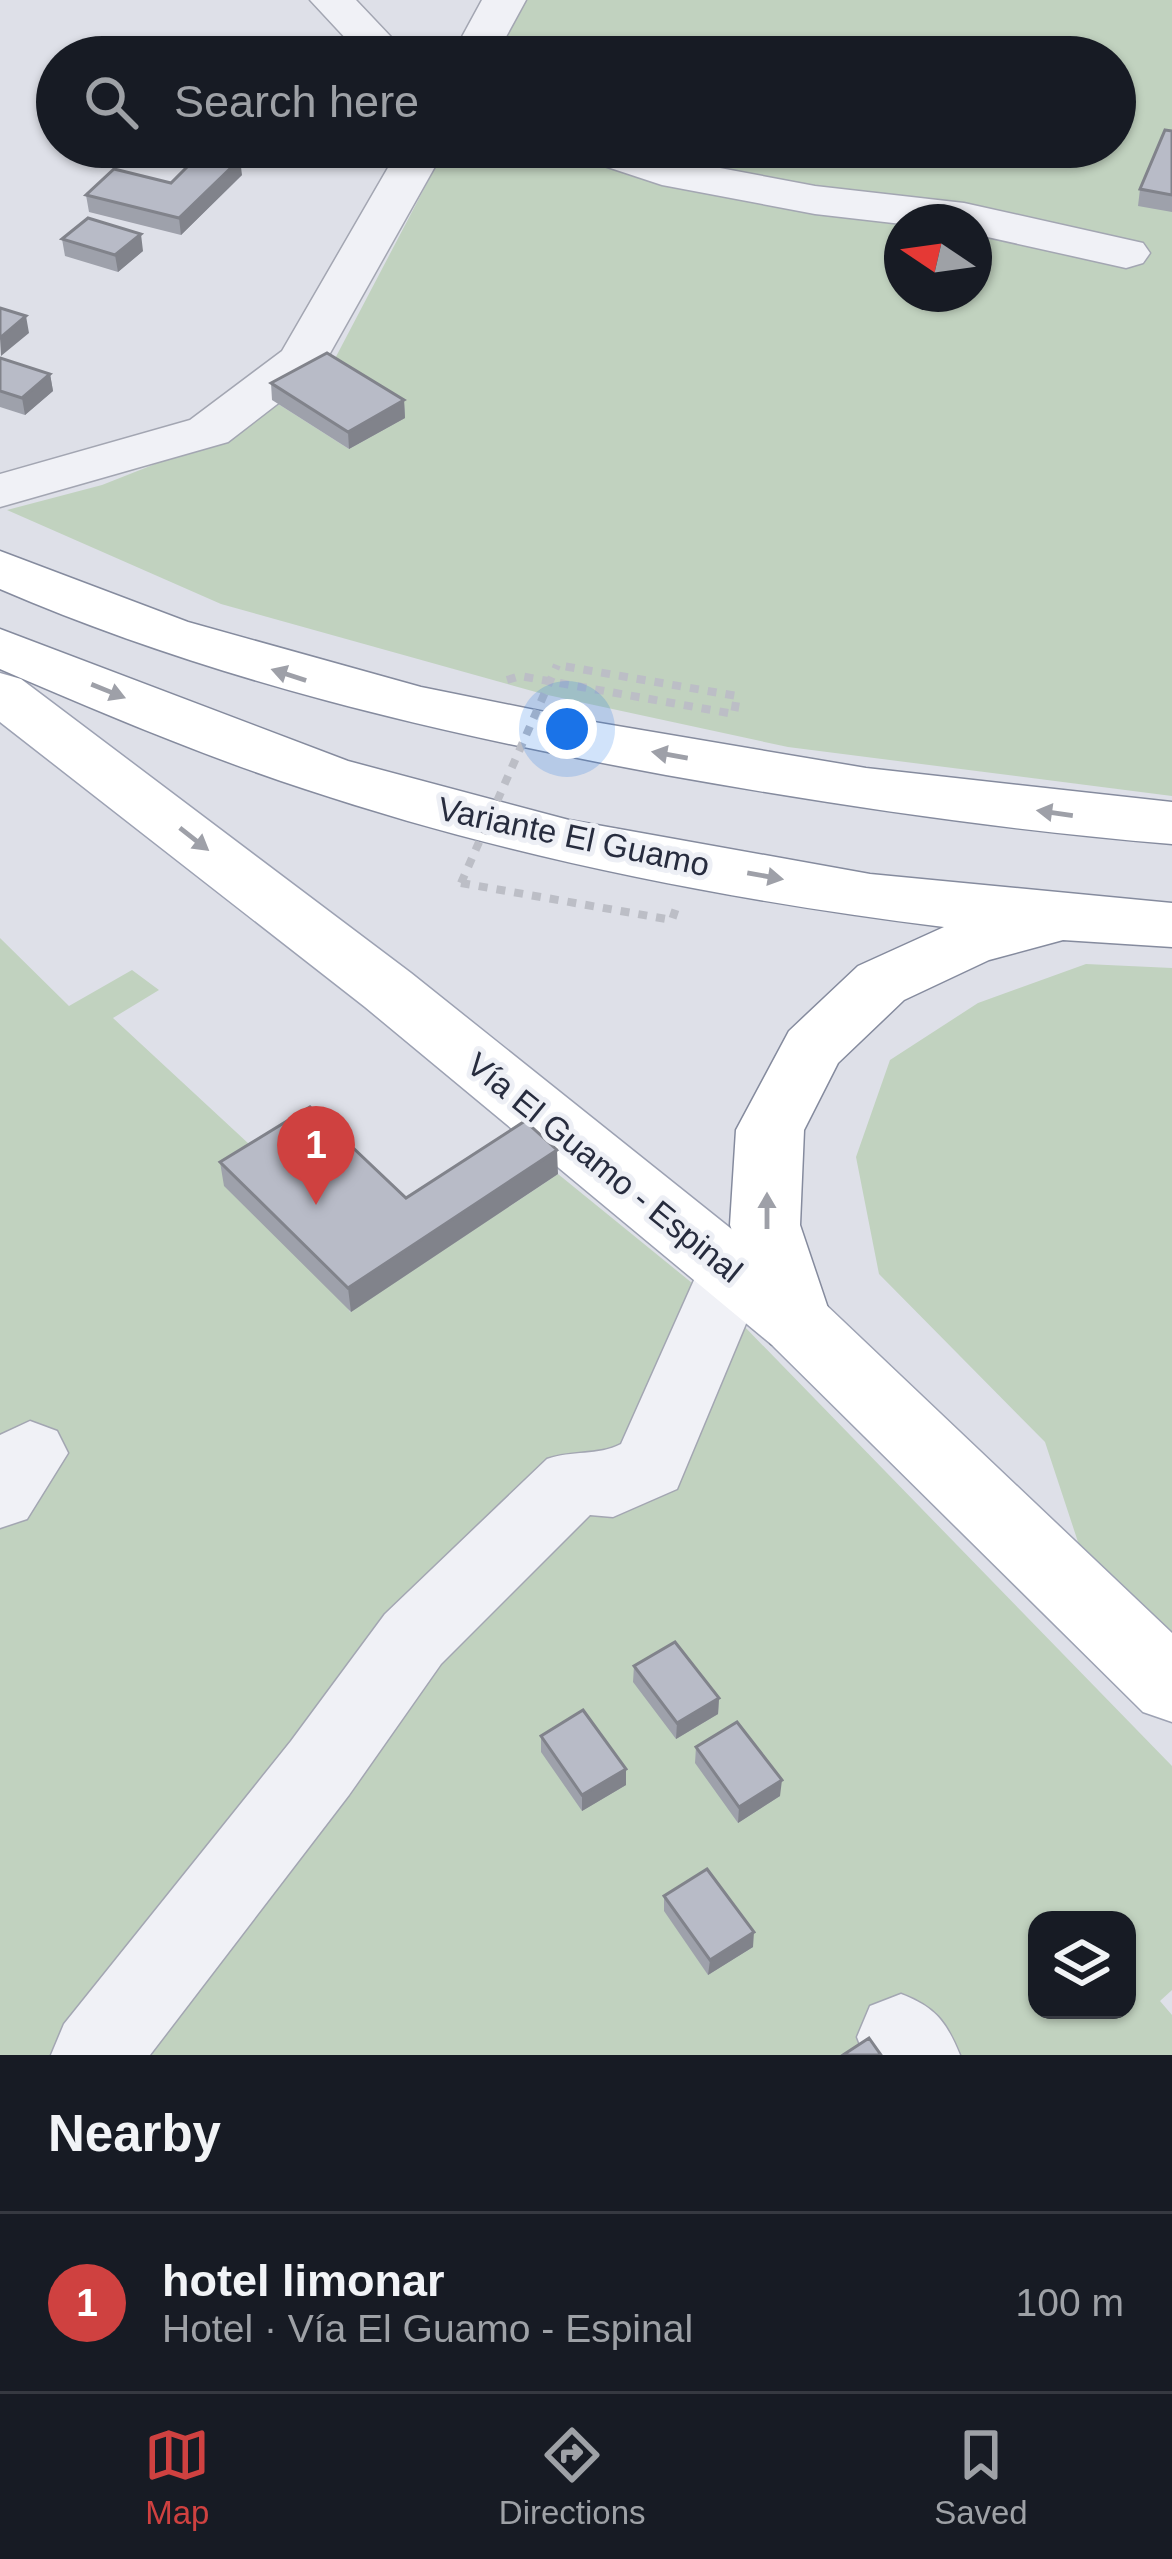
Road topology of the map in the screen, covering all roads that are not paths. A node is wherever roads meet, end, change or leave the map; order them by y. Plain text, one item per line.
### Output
1 (332, 0) edge
2 (504, 0) edge
3 (367, 36) edge
4 (484, 36) edge
5 (411, 168) edge
6 (653, 168) edge
7 (1126, 253) dead end
8 (0, 491) edge
9 (0, 568) edge
10 (0, 647) edge
11 (0, 692) edge
12 (1172, 823) edge
13 (1080, 920) junction
14 (1172, 925) edge
15 (731, 1271) junction
16 (797, 1323) junction
17 (1172, 1686) edge
18 (95, 2055) edge

1 - 3 street
2 - 4 street
5 - 8 street
6 - 7 street
12 -> 9 main road
10 -> 13 main road, Variante El Guamo
11 -> 15 main road, Vía El Guamo - Espinal
13 - 14 main road, Variante El Guamo
16 -> 13 main road
15 - 16 main road, Vía El Guamo - Espinal
15 - 18 street
16 - 17 main road, Vía El Guamo - Espinal

